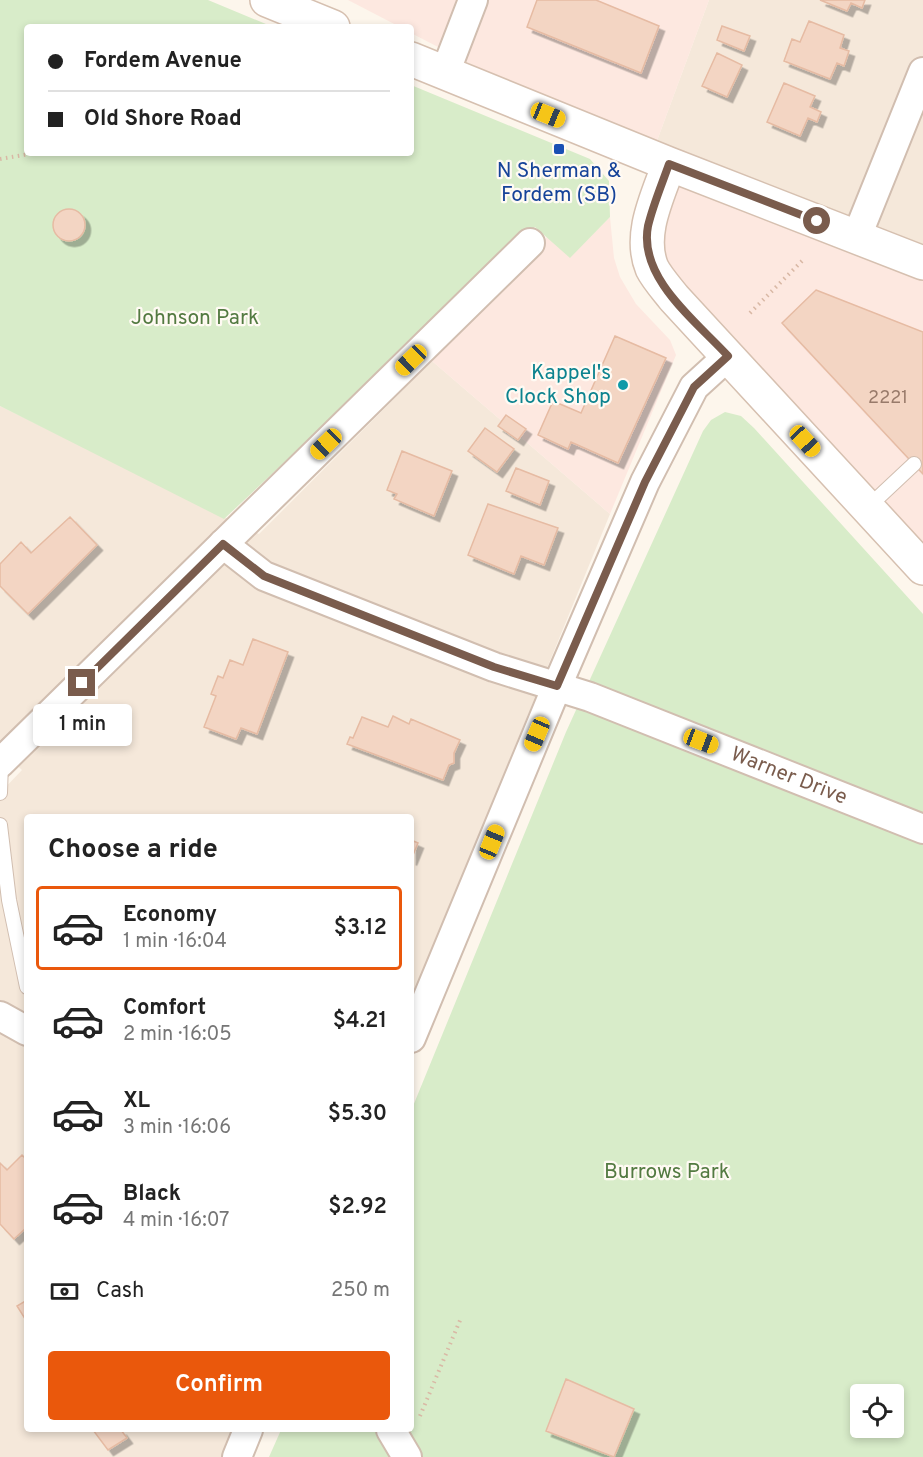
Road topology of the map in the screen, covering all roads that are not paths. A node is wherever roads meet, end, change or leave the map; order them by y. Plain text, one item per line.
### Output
1 (267, 0) edge
2 (473, 0) edge
3 (326, 24) edge
4 (414, 60) edge
5 (923, 72) edge
6 (444, 73) junction
7 (669, 164) junction
8 (857, 236) junction
9 (530, 243) dead end
10 (923, 263) edge
11 (728, 356) junction
12 (914, 464) dead end
13 (867, 508) junction
14 (223, 544) junction
15 (923, 568) edge
16 (557, 686) junction
17 (1, 763) edge
18 (0, 793) edge
19 (0, 825) edge
20 (923, 829) edge
21 (24, 972) edge
22 (0, 1016) edge
23 (24, 1029) edge
24 (414, 1031) edge
25 (247, 1432) edge
26 (237, 1457) edge

1 - 3 street
2 - 6 street
4 - 6 street
5 - 8 street
6 - 7 street
7 - 8 street
7 - 11 street
8 - 10 street
9 - 14 street
11 - 13 street
11 - 16 street
12 - 13 lane
13 - 15 street
14 - 16 street, Warner Drive
14 - 17 street
16 - 20 street, Warner Drive
16 - 24 street
17 - 18 lane
19 - 21 lane
22 - 23 street
25 - 26 street

